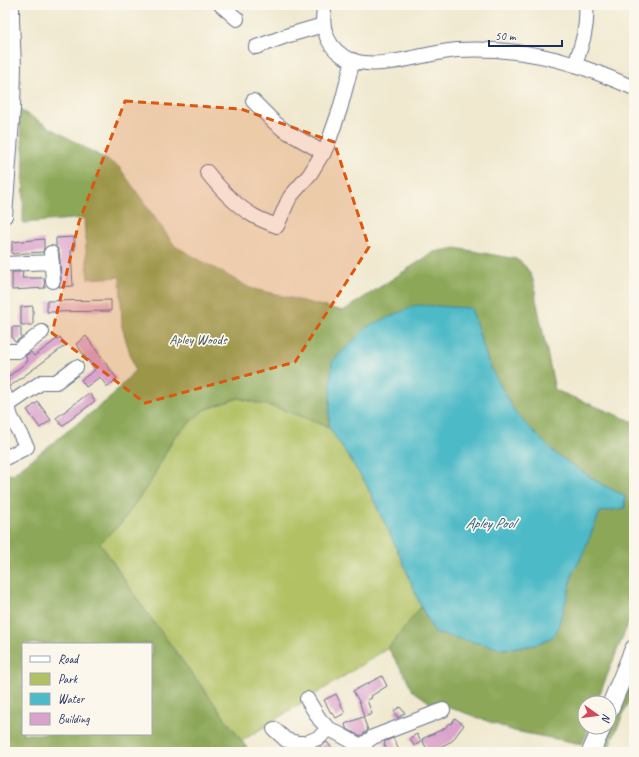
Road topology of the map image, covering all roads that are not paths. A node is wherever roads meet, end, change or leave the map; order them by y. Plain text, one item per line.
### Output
1 (12, 5) edge
2 (221, 5) edge
3 (325, 5) edge
4 (586, 5) edge
5 (237, 19) dead end
6 (323, 25) junction
7 (256, 47) dead end
8 (353, 60) junction
9 (575, 64) junction
10 (634, 88) edge
11 (253, 101) dead end
12 (8, 151) edge
13 (324, 153) junction
14 (207, 172) dead end
15 (5, 216) edge
16 (5, 264) edge
17 (53, 281) dead end
18 (42, 332) dead end
19 (5, 351) edge
20 (76, 367) dead end
21 (6, 400) edge
22 (5, 458) edge
23 (634, 649) edge
24 (615, 695) edge
25 (307, 699) dead end
26 (443, 710) dead end
27 (328, 728) junction
28 (274, 729) dead end
29 (599, 735) edge
30 (364, 749) edge
31 (592, 752) edge

1 - 12 street
2 - 5 street
3 - 6 street
4 - 9 street
6 - 7 street
6 - 8 street
8 - 9 street
8 - 13 street
9 - 10 street
11 - 13 street
12 - 15 street
13 - 14 street
16 - 17 street
18 - 19 street
20 - 21 street
21 - 22 street
23 - 24 main road
25 - 27 street
26 - 30 street
27 - 28 street
27 - 30 street
29 - 31 main road

